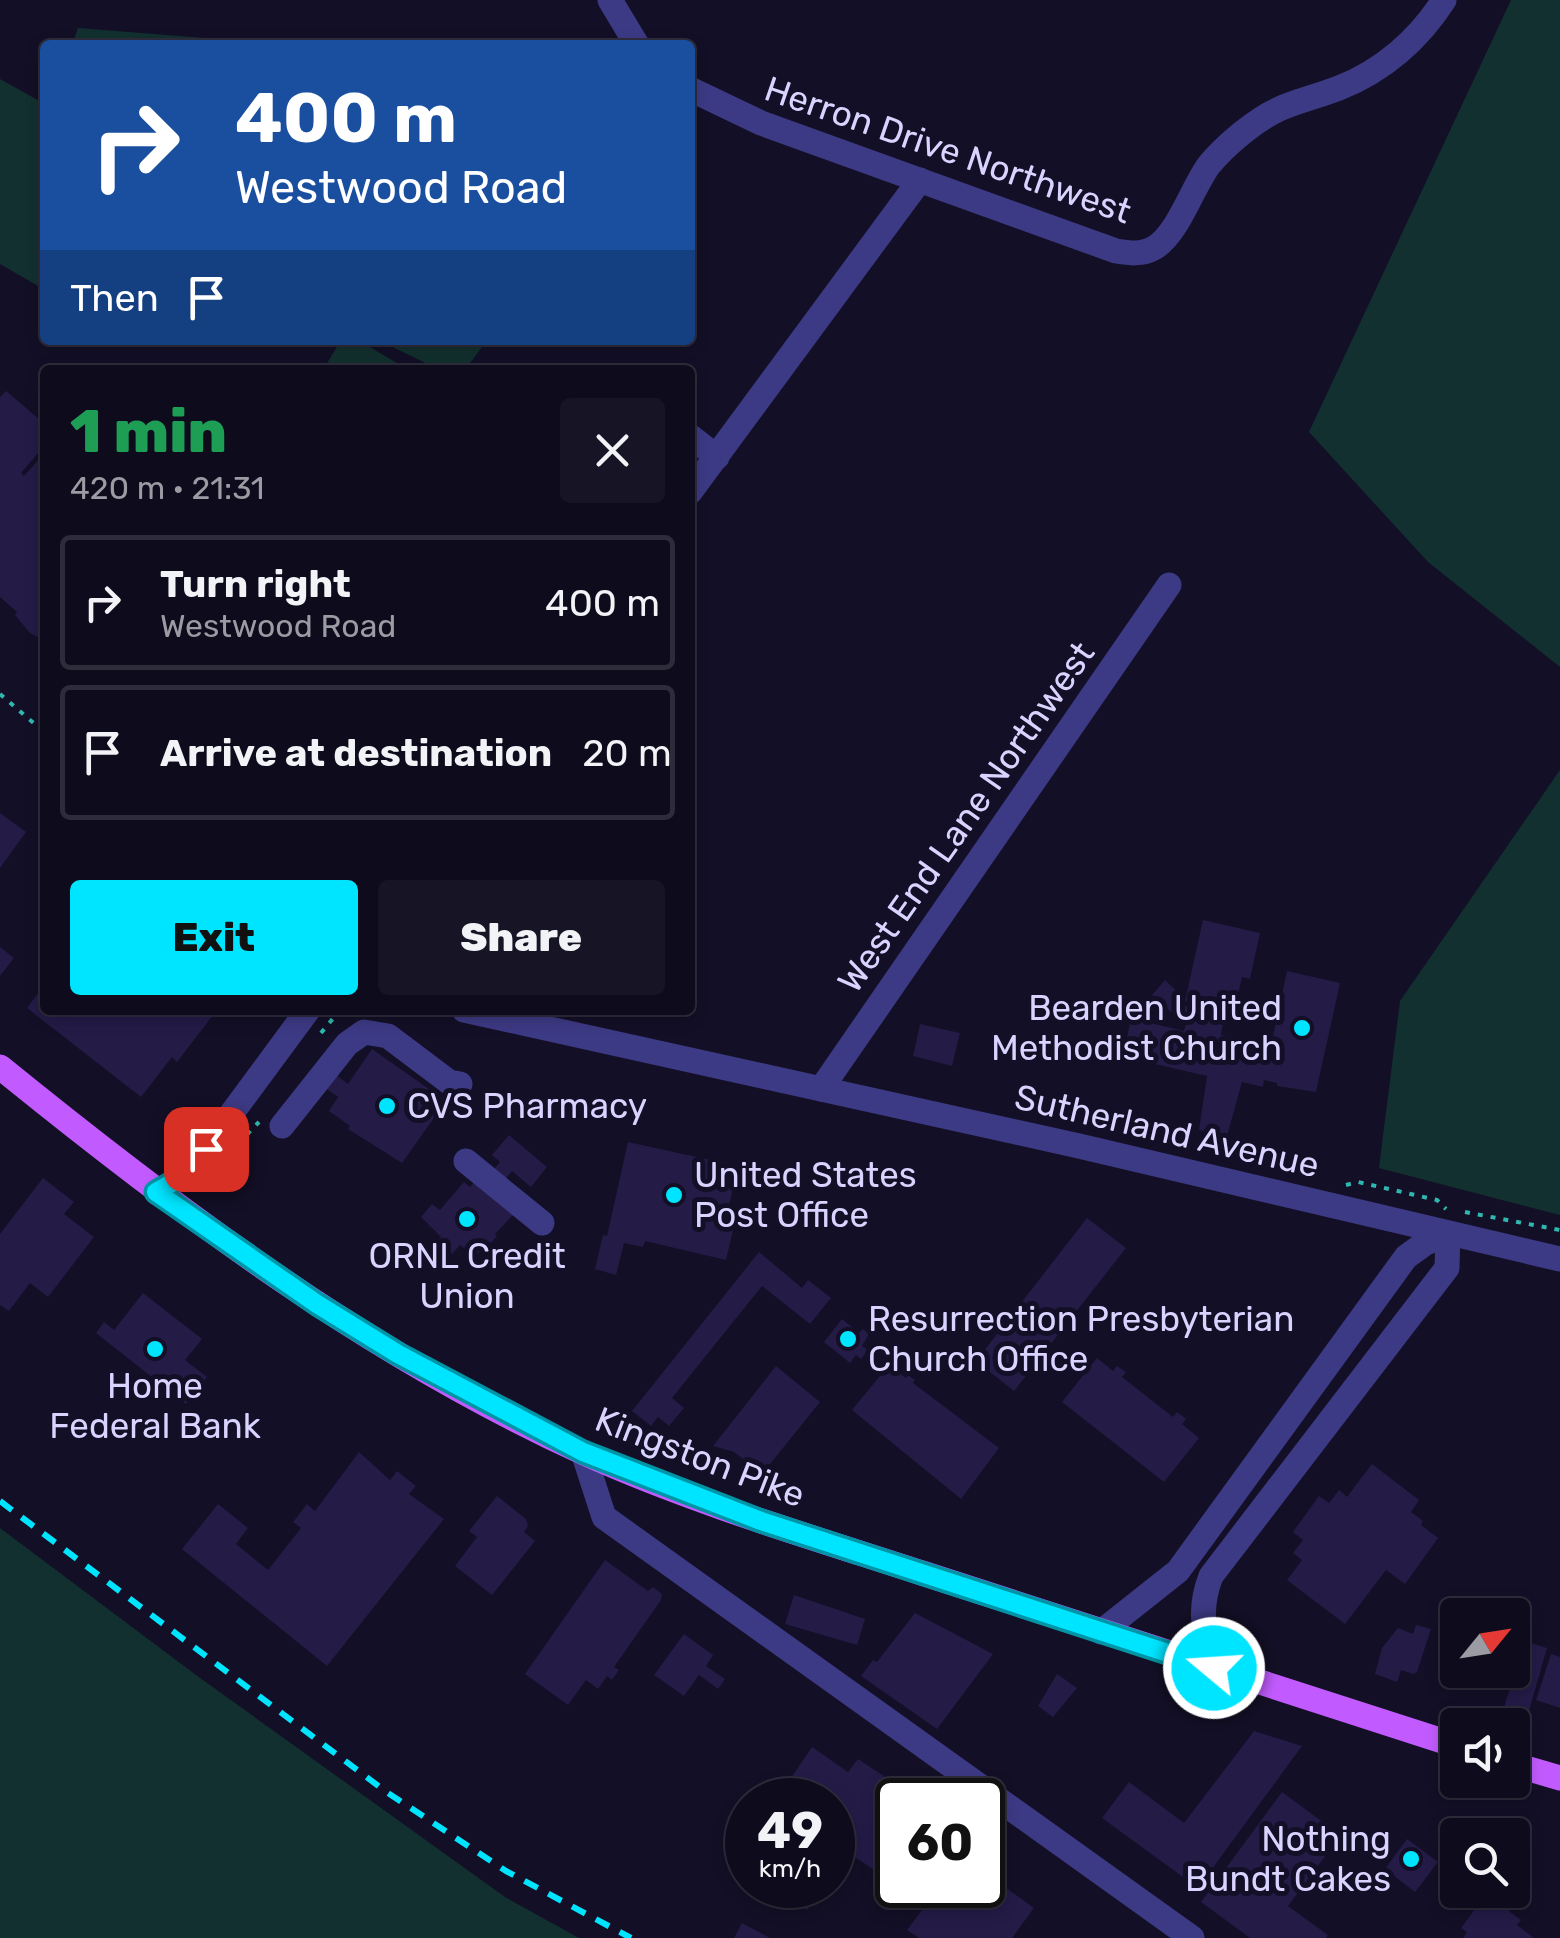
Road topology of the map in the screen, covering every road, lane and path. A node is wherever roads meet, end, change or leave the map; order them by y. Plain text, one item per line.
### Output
1 (610, 0) edge
2 (1435, 3) edge
3 (634, 40) edge
4 (695, 91) edge
5 (920, 180) junction
6 (695, 440) edge
7 (717, 457) junction
8 (695, 486) edge
9 (1169, 585) dead end
10 (0, 694) edge
11 (40, 729) edge
12 (304, 1015) edge
13 (487, 1015) edge
14 (0, 1067) edge
15 (460, 1084) dead end
16 (821, 1089) junction
17 (282, 1126) dead end
18 (466, 1161) dead end
19 (156, 1192) junction
20 (542, 1224) dead end
21 (1448, 1233) junction
22 (1560, 1258) edge
23 (583, 1452) junction
24 (1101, 1632) junction
25 (1214, 1668) junction
26 (1440, 1740) edge
27 (1530, 1769) edge
28 (1560, 1778) edge
29 (1192, 1938) edge

1 - 3 street
2 - 5 street, Herron Drive Northwest
4 - 5 street, Herron Drive Northwest
5 - 7 street
6 - 7 street
7 - 8 street
9 - 16 street, West End Lane Northwest
10 - 11 path
12 - 19 street
13 - 16 street, Sutherland Avenue
14 - 19 main road, Kingston Pike
15 - 17 street
16 - 21 street, Sutherland Avenue
18 - 20 street
19 - 23 main road, Kingston Pike
21 - 22 street, Sutherland Avenue
21 - 24 street
21 - 25 street
23 - 24 main road, Kingston Pike
23 - 29 street
24 - 25 main road, Kingston Pike
25 - 26 main road, Kingston Pike
27 - 28 main road

